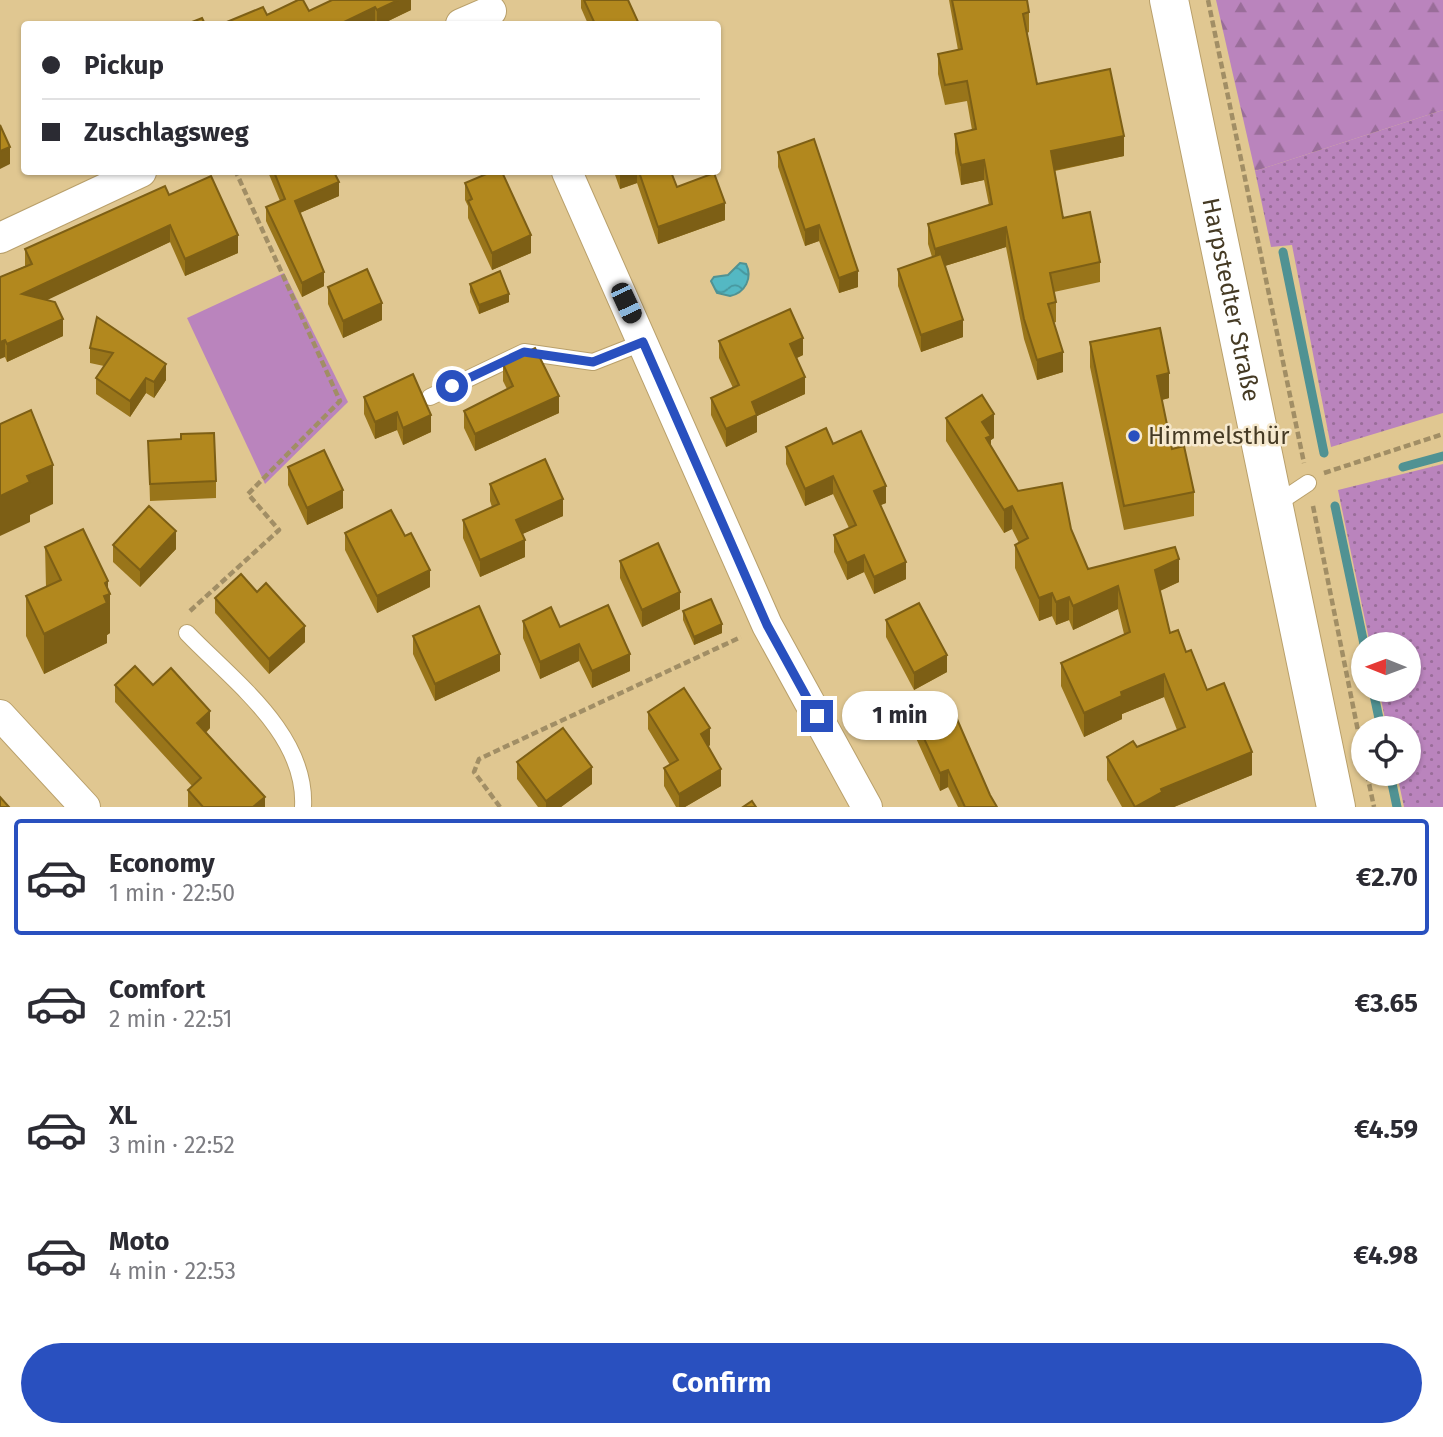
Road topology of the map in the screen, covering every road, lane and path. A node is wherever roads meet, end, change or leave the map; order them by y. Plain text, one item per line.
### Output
1 (1169, 0) edge
2 (1208, 0) edge
3 (491, 12) edge
4 (468, 21) edge
5 (135, 175) edge
6 (237, 175) edge
7 (568, 175) edge
8 (0, 238) edge
9 (643, 342) junction
10 (430, 397) dead end
11 (1443, 434) edge
12 (1308, 482) junction
13 (1275, 506) junction
14 (767, 625) junction
15 (187, 633) joint
16 (0, 715) edge
17 (1355, 716) edge
18 (1370, 786) edge
19 (85, 807) edge
20 (303, 807) edge
21 (500, 807) edge
22 (867, 807) edge
23 (1336, 807) edge
24 (1374, 807) edge

1 - 13 main road, Harpstedter Straße
2 - 12 path
3 - 4 street
5 - 8 street
6 - 15 path
7 - 9 street
9 - 10 lane
9 - 14 street
11 - 12 path
12 - 13 lane
12 - 17 path
13 - 23 main road, Harpstedter Straße
14 - 21 path
14 - 22 street
15 - 20 lane
16 - 19 street
18 - 24 path

